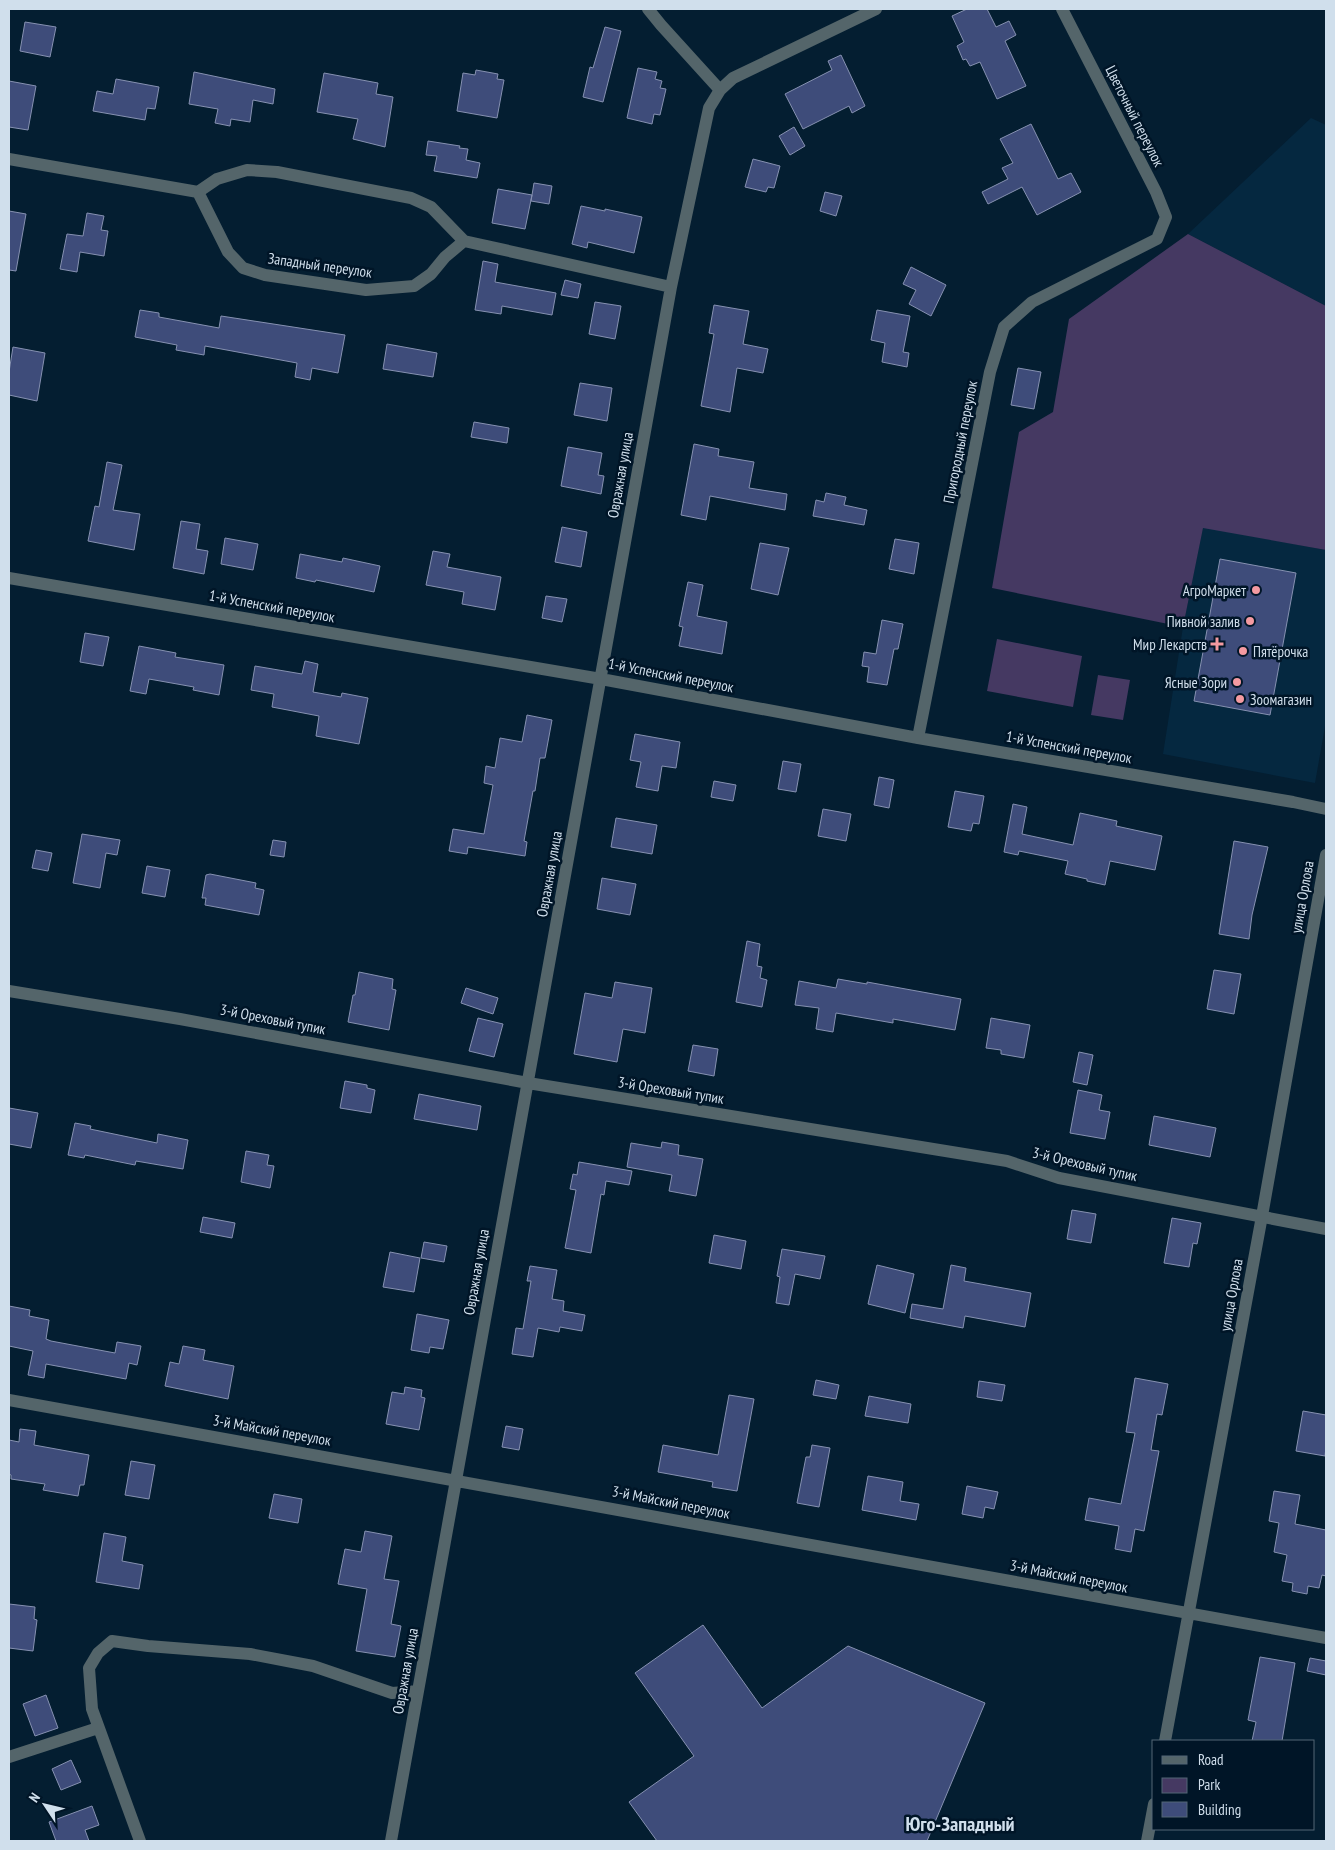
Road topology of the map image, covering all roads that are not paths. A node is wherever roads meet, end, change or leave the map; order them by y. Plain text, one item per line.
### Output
1 (648, 9) edge
2 (876, 9) edge
3 (1062, 9) edge
4 (720, 90) junction
5 (9, 159) edge
6 (198, 192) junction
7 (1157, 239) joint
8 (464, 240) junction
9 (671, 287) junction
10 (9, 578) edge
11 (601, 679) junction
12 (918, 738) junction
13 (1326, 809) edge
14 (1326, 854) edge
15 (9, 991) edge
16 (528, 1083) junction
17 (1262, 1216) junction
18 (1326, 1229) edge
19 (9, 1400) edge
20 (455, 1478) junction
21 (1188, 1614) junction
22 (1326, 1638) edge
23 (418, 1691) junction
24 (98, 1728) junction
25 (1165, 1740) edge
26 (9, 1758) edge
27 (1152, 1815) edge
28 (140, 1841) edge
29 (391, 1841) edge
30 (1147, 1841) edge

1 - 4 street
2 - 4 street, Овражная улица
3 - 7 street, Цветочный переулок
4 - 9 street, Овражная улица
5 - 6 street
6 - 8 street
6 - 8 street, Западный переулок
7 - 12 street, Пригородный переулок
8 - 9 street
9 - 11 street, Овражная улица
10 - 11 street, 1-й Успенский переулок
11 - 12 street, 1-й Успенский переулок
11 - 16 street, Овражная улица
12 - 13 street, 1-й Успенский переулок
14 - 17 street, улица Орлова
15 - 16 street, 3-й Ореховый тупик
16 - 17 street, 3-й Ореховый тупик
16 - 20 street, Овражная улица
17 - 18 street, 3-й Ореховый тупик
17 - 21 street, улица Орлова
19 - 20 street, 3-й Майский переулок
20 - 21 street, 3-й Майский переулок
20 - 23 street, Овражная улица
21 - 22 street, 3-й Майский переулок
21 - 25 street, улица Орлова
23 - 24 street
23 - 29 street, Овражная улица
24 - 26 street
24 - 28 street
27 - 30 street

